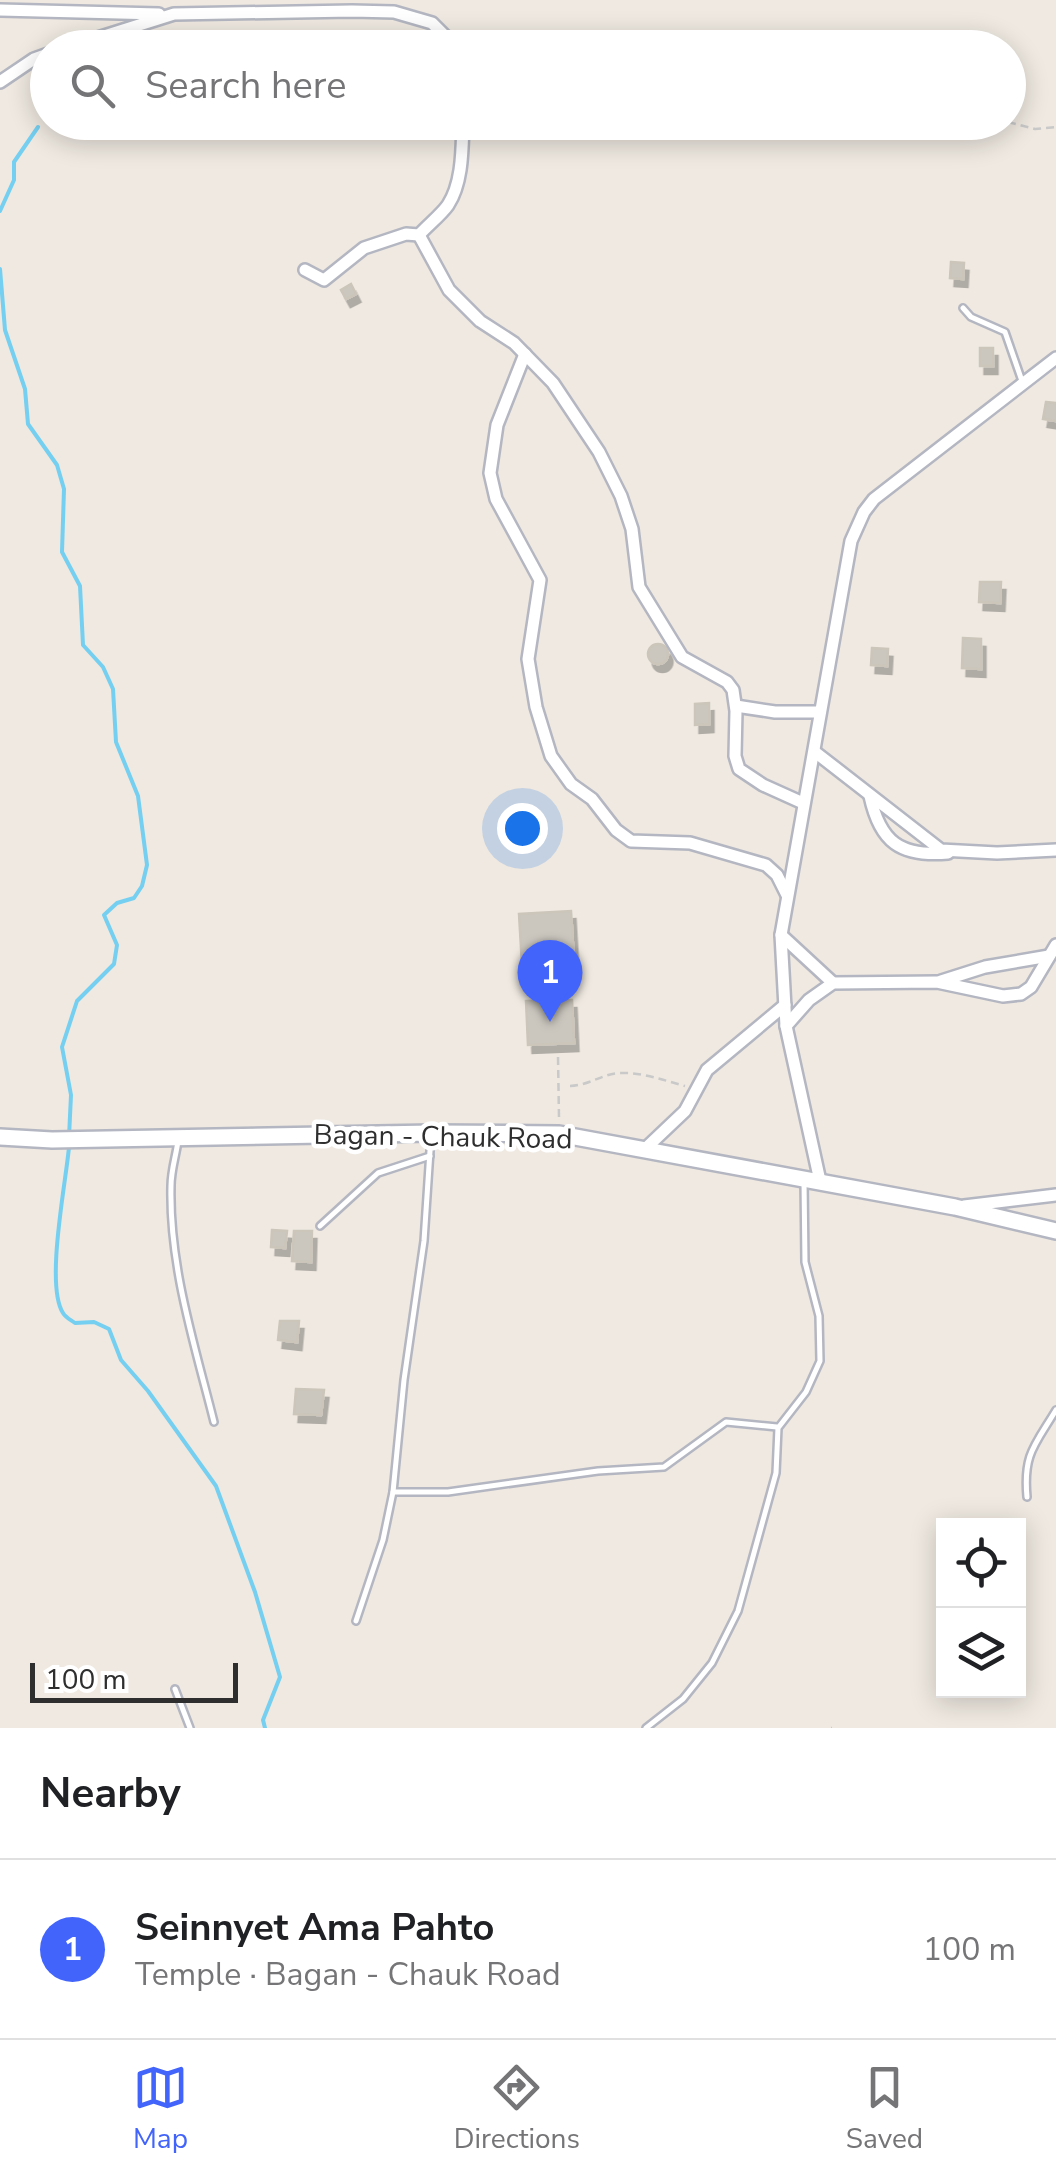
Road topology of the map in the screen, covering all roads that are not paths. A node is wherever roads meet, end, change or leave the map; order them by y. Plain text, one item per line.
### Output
1 (0, 10) edge
2 (174, 14) junction
3 (123, 30) edge
4 (440, 30) edge
5 (30, 61) edge
6 (0, 82) edge
7 (462, 140) edge
8 (419, 235) junction
9 (306, 270) dead end
10 (963, 308) dead end
11 (524, 354) junction
12 (1056, 358) edge
13 (1024, 383) junction
14 (736, 706) junction
15 (820, 712) junction
16 (815, 752) junction
17 (869, 794) junction
18 (803, 803) junction
19 (1056, 850) edge
20 (962, 852) junction
21 (787, 895) junction
22 (781, 934) junction
23 (1053, 951) edge
24 (937, 982) junction
25 (833, 983) junction
26 (785, 1006) junction
27 (786, 1026) junction
28 (432, 1133) junction
29 (0, 1137) edge
30 (179, 1137) junction
31 (646, 1148) junction
32 (430, 1156) junction
33 (812, 1180) junction
34 (1056, 1195) edge
35 (955, 1207) junction
36 (320, 1226) dead end
37 (1056, 1231) edge
38 (1056, 1410) edge
39 (214, 1422) dead end
40 (778, 1428) junction
41 (393, 1492) junction
42 (1027, 1497) dead end
43 (356, 1621) dead end
44 (175, 1689) dead end
45 (190, 1728) edge
46 (646, 1728) edge

1 - 2 street
2 - 3 street
2 - 4 street
5 - 6 street
7 - 8 street
8 - 9 street
8 - 11 street
10 - 13 lane
11 - 14 street
11 - 21 street
12 - 13 street
13 - 15 street
14 - 15 street
14 - 18 street
15 - 16 street
16 - 17 street
16 - 18 street
17 - 20 street
17 - 20 street
18 - 21 street
19 - 20 street
21 - 22 street
22 - 25 street
22 - 26 street
23 - 24 street
23 - 24 street
24 - 25 street
25 - 27 street
26 - 27 street
26 - 31 street
27 - 33 street
28 - 30 main road, Bagan - Chauk Road
28 - 31 main road, Bagan - Chauk Road
28 - 32 lane
29 - 30 main road, Bagan - Chauk Road
30 - 39 lane
31 - 33 main road, Bagan - Chauk Road
32 - 36 lane
32 - 41 lane
33 - 35 main road, Bagan - Chauk Road
33 - 40 lane
34 - 35 street
35 - 37 main road, Bagan - Chauk Road
38 - 42 lane
40 - 41 lane
40 - 46 lane
41 - 43 lane
44 - 45 lane

